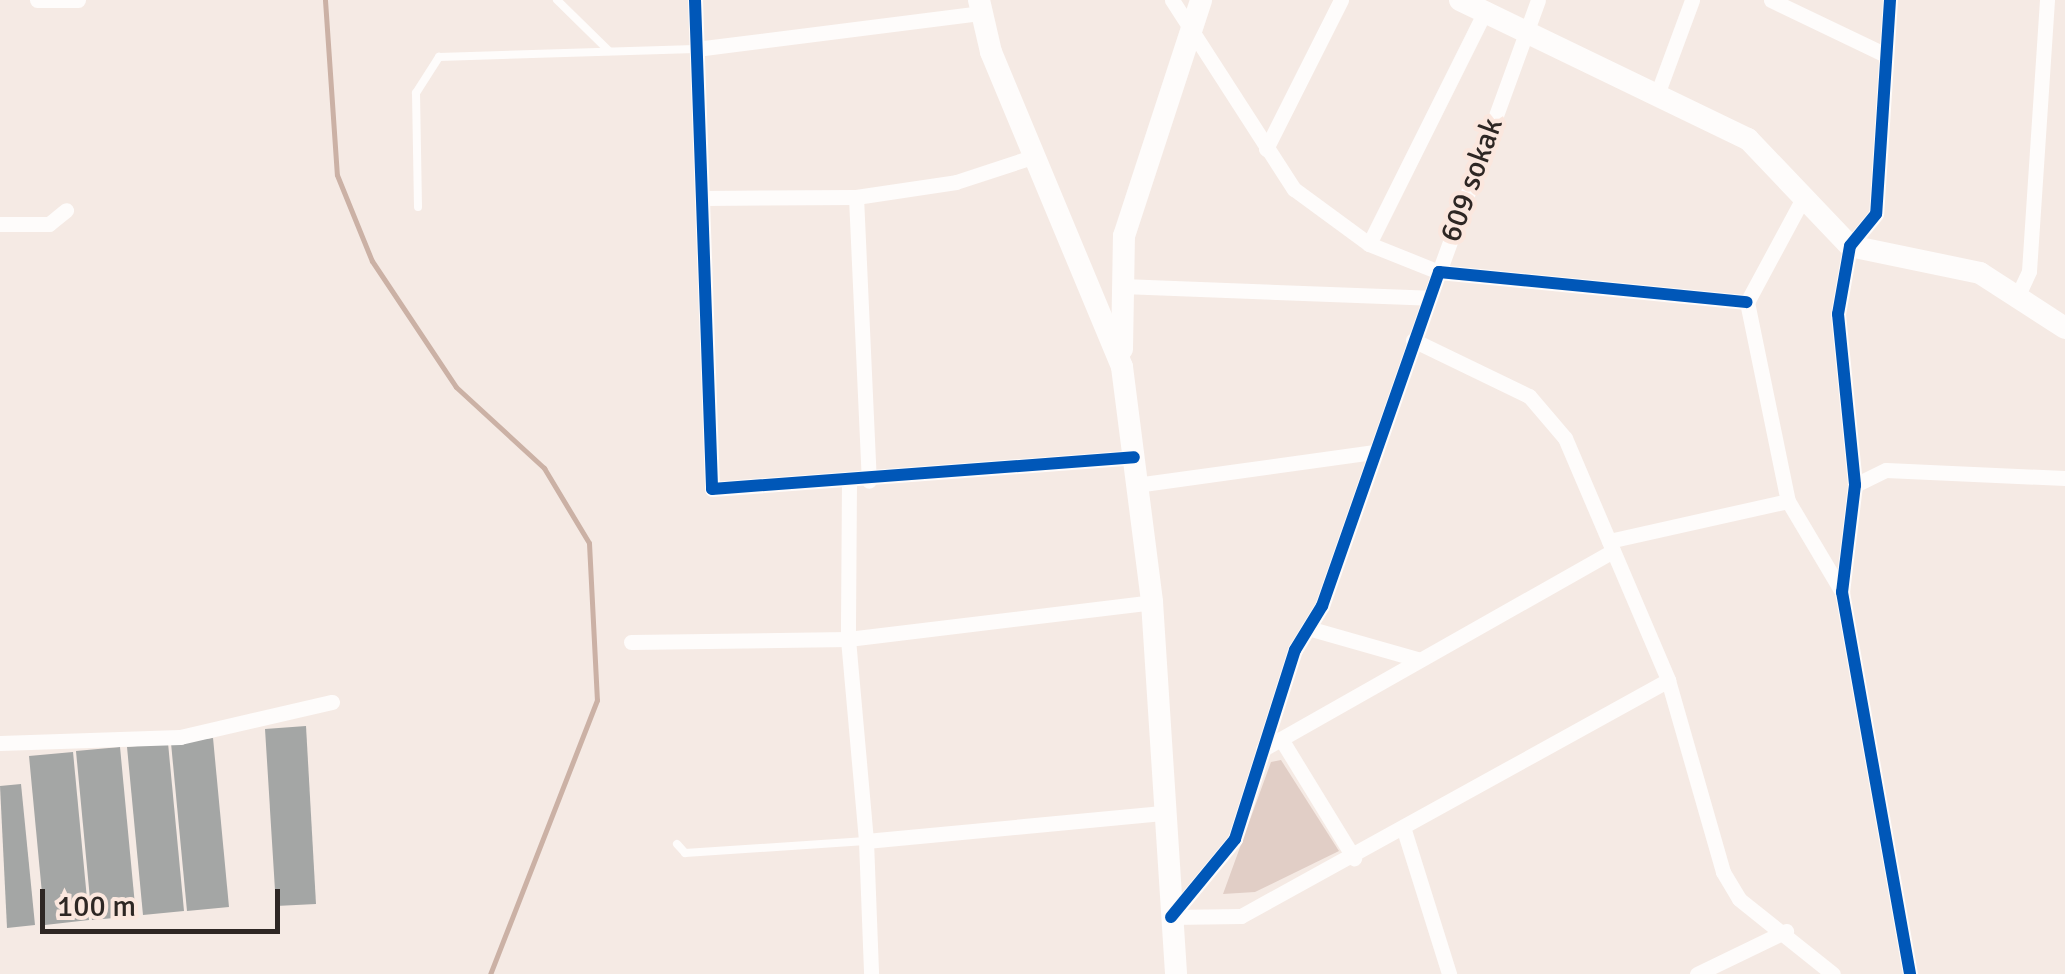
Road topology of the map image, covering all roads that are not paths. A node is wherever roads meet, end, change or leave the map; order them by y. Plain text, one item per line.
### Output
1 (37, 0) edge
2 (78, 0) edge
3 (557, 0) edge
4 (695, 0) edge
5 (1172, 0) edge
6 (1202, 0) edge
7 (1341, 0) edge
8 (1460, 0) edge
9 (1538, 0) edge
10 (1692, 0) edge
11 (1771, 0) edge
12 (1890, 0) edge
13 (2047, 0) edge
14 (981, 6) edge
15 (1484, 13) junction
16 (1188, 27) junction
17 (1525, 33) junction
18 (696, 49) junction
19 (608, 51) junction
20 (1886, 56) junction
21 (1658, 92) junction
22 (1266, 148) junction
23 (1035, 156) junction
24 (856, 196) junction
25 (704, 198) junction
26 (1802, 200) junction
27 (418, 207) dead end
28 (66, 210) dead end
29 (0, 224) edge
30 (1369, 244) junction
31 (1850, 246) junction
32 (1439, 272) junction
33 (1122, 286) junction
34 (2018, 295) junction
35 (1430, 298) junction
36 (1747, 302) junction
37 (2062, 322) edge
38 (1413, 340) junction
39 (1122, 367) junction
40 (1374, 452) junction
41 (1134, 457) junction
42 (2065, 478) edge
43 (849, 482) junction
44 (869, 482) junction
45 (1136, 485) junction
46 (1855, 486) junction
47 (1788, 501) junction
48 (1611, 546) junction
49 (1842, 592) junction
50 (1152, 602) junction
51 (1308, 628) junction
52 (848, 638) junction
53 (631, 642) dead end
54 (1420, 660) junction
55 (1668, 680) junction
56 (332, 702) dead end
57 (1281, 739) junction
58 (0, 742) edge
59 (1264, 750) junction
60 (1160, 813) junction
61 (1404, 830) junction
62 (866, 840) junction
63 (676, 844) dead end
64 (1354, 858) junction
65 (1171, 917) junction
66 (1786, 931) junction
67 (871, 974) edge
68 (1176, 974) edge
69 (1449, 974) edge
70 (1697, 974) edge
71 (1833, 974) edge
72 (1910, 974) edge

1 - 2 street
3 - 19 lane
4 - 18 street
5 - 16 street, 609 sokak
6 - 16 main road
7 - 22 street
8 - 15 main road
9 - 17 street, 609 sokak
10 - 21 street
11 - 20 street
12 - 20 street
13 - 34 street
14 - 18 street
14 - 23 main road
15 - 17 main road
15 - 30 street
16 - 22 street, 609 sokak
16 - 33 main road
17 - 21 main road
17 - 32 street, 609 sokak
18 - 19 lane
18 - 25 street
19 - 27 lane
20 - 31 street
21 - 26 main road
22 - 30 street, 609 sokak
23 - 24 street
23 - 39 main road
24 - 25 street
24 - 44 street
25 - 43 street
26 - 31 main road
26 - 36 street
28 - 29 street
30 - 32 street, 609 sokak
31 - 34 main road
31 - 46 street
32 - 35 street
32 - 36 street
33 - 35 street
33 - 39 main road
34 - 37 main road
35 - 38 street
36 - 47 street
38 - 40 street
38 - 48 street
39 - 41 main road
40 - 45 street
40 - 51 street
41 - 44 street
41 - 45 main road
42 - 46 street
43 - 44 street
43 - 52 street
45 - 50 main road
46 - 49 street
47 - 48 street
47 - 49 street
48 - 54 street
48 - 55 street
49 - 72 street
50 - 52 street
50 - 60 main road
51 - 54 street
51 - 59 street
52 - 53 street
52 - 62 street
54 - 57 street
55 - 61 street
55 - 66 street
56 - 58 street
57 - 59 street
57 - 64 street
59 - 65 street
60 - 62 street
60 - 65 main road
61 - 64 street
61 - 69 street
62 - 63 lane
62 - 67 street
64 - 65 street
65 - 68 main road
66 - 70 street
66 - 71 street

